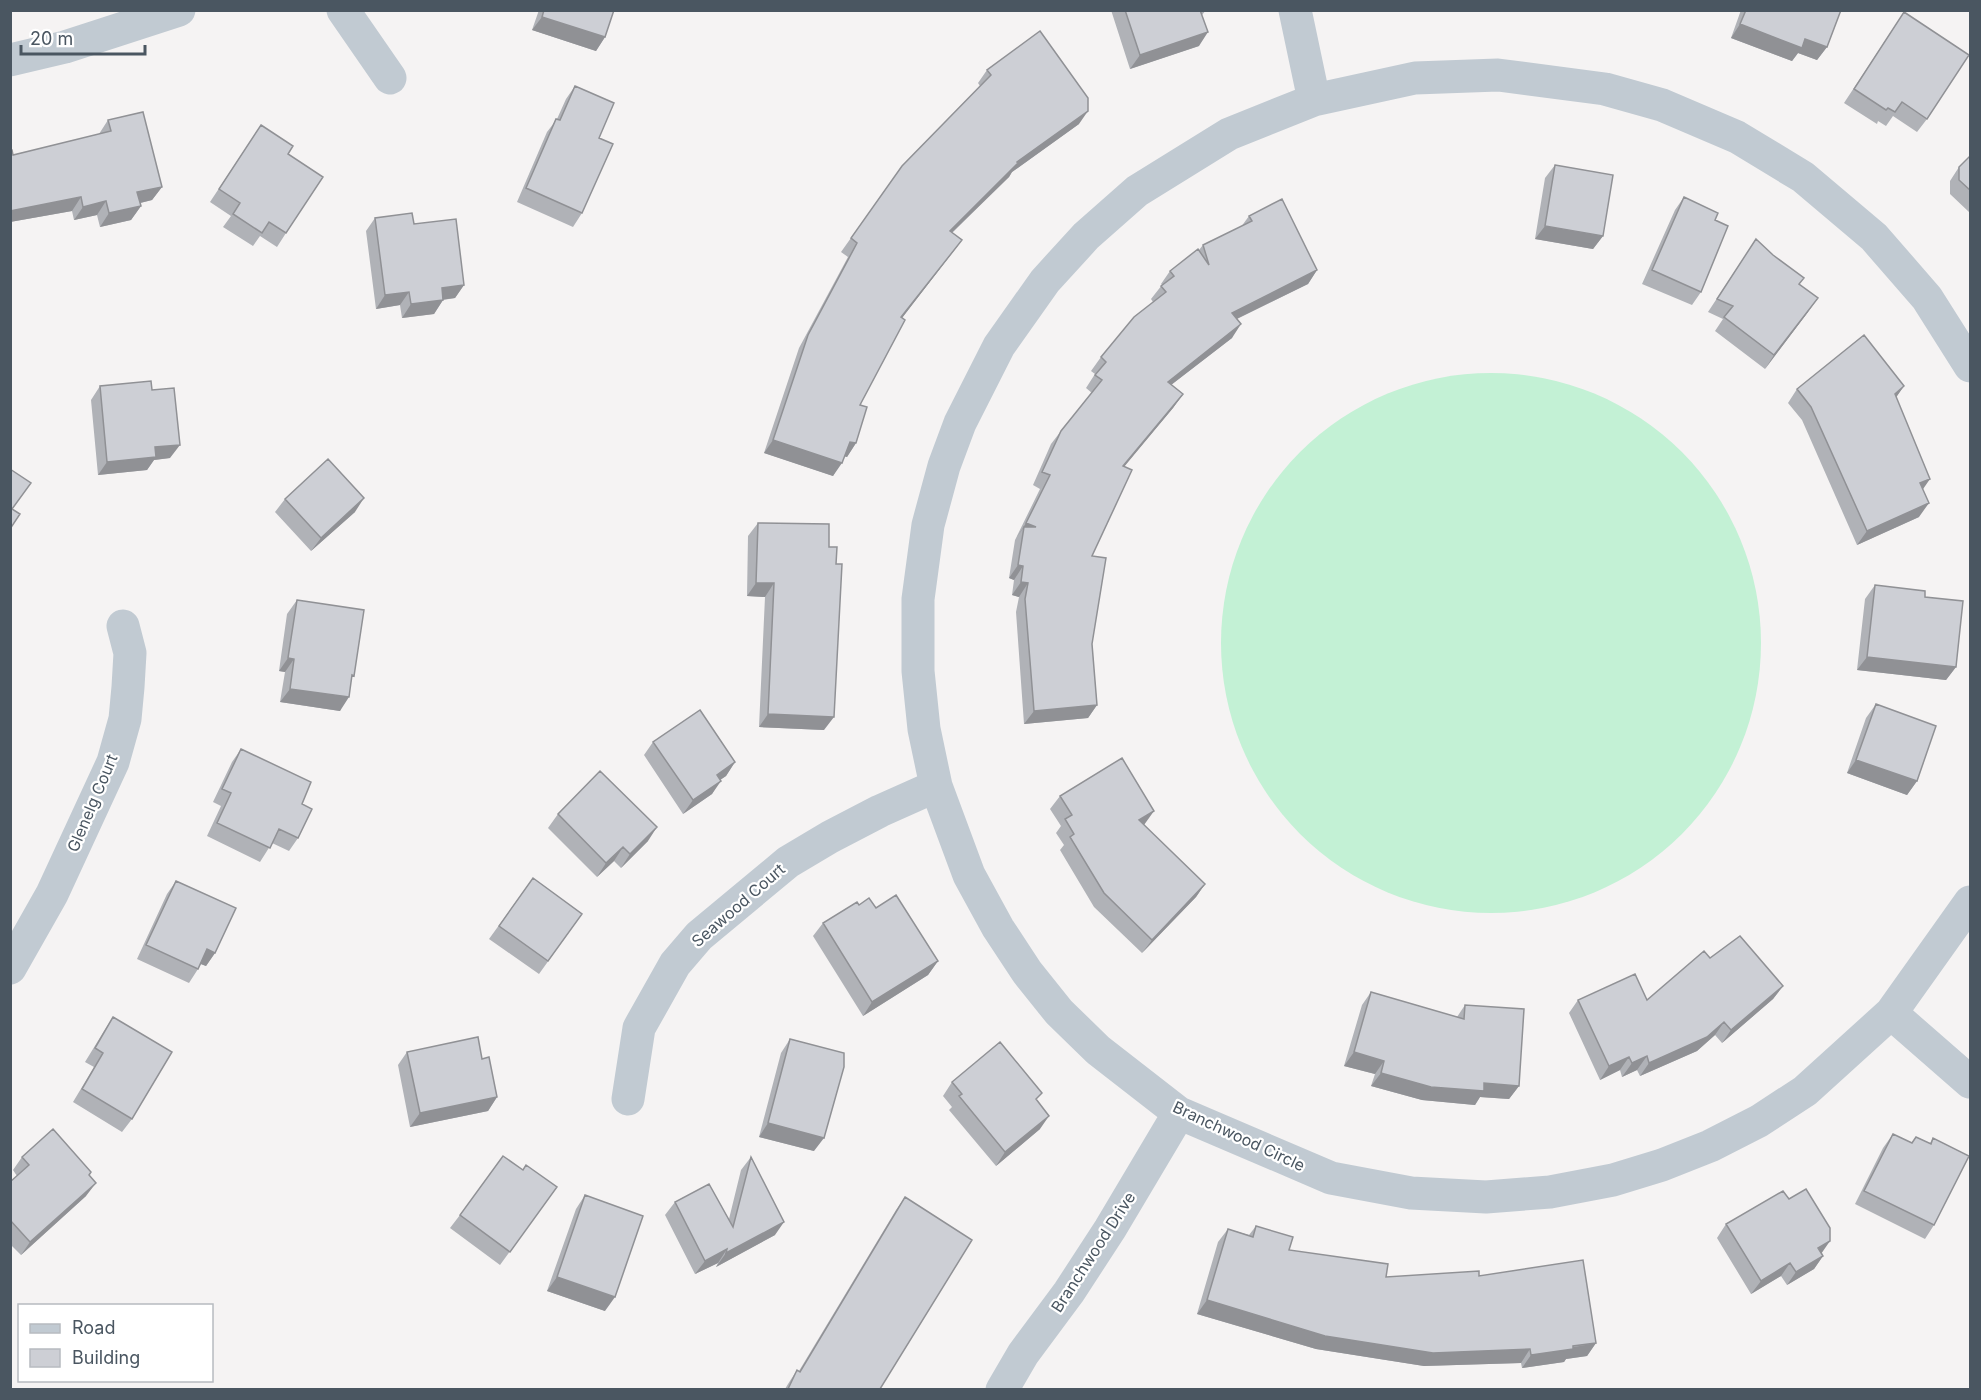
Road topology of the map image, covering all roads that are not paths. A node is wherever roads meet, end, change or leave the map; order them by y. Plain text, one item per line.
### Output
1 (179, 10) edge
2 (343, 10) edge
3 (1295, 10) edge
4 (10, 60) edge
5 (390, 78) dead end
6 (1314, 100) junction
7 (1970, 365) edge
8 (123, 626) dead end
9 (936, 786) junction
10 (1971, 902) edge
11 (10, 969) edge
12 (1892, 1013) junction
13 (1971, 1082) edge
14 (628, 1099) dead end
15 (1179, 1113) junction
16 (1002, 1389) edge

1 - 4 street
2 - 5 street
3 - 6 street
6 - 7 street, Branchwood Circle
6 - 9 street, Branchwood Circle
8 - 11 street, Glenelg Court
9 - 14 street, Seawood Court
9 - 15 street, Branchwood Circle
10 - 12 street, Branchwood Circle
12 - 13 street
12 - 15 street, Branchwood Circle
15 - 16 street, Branchwood Drive

